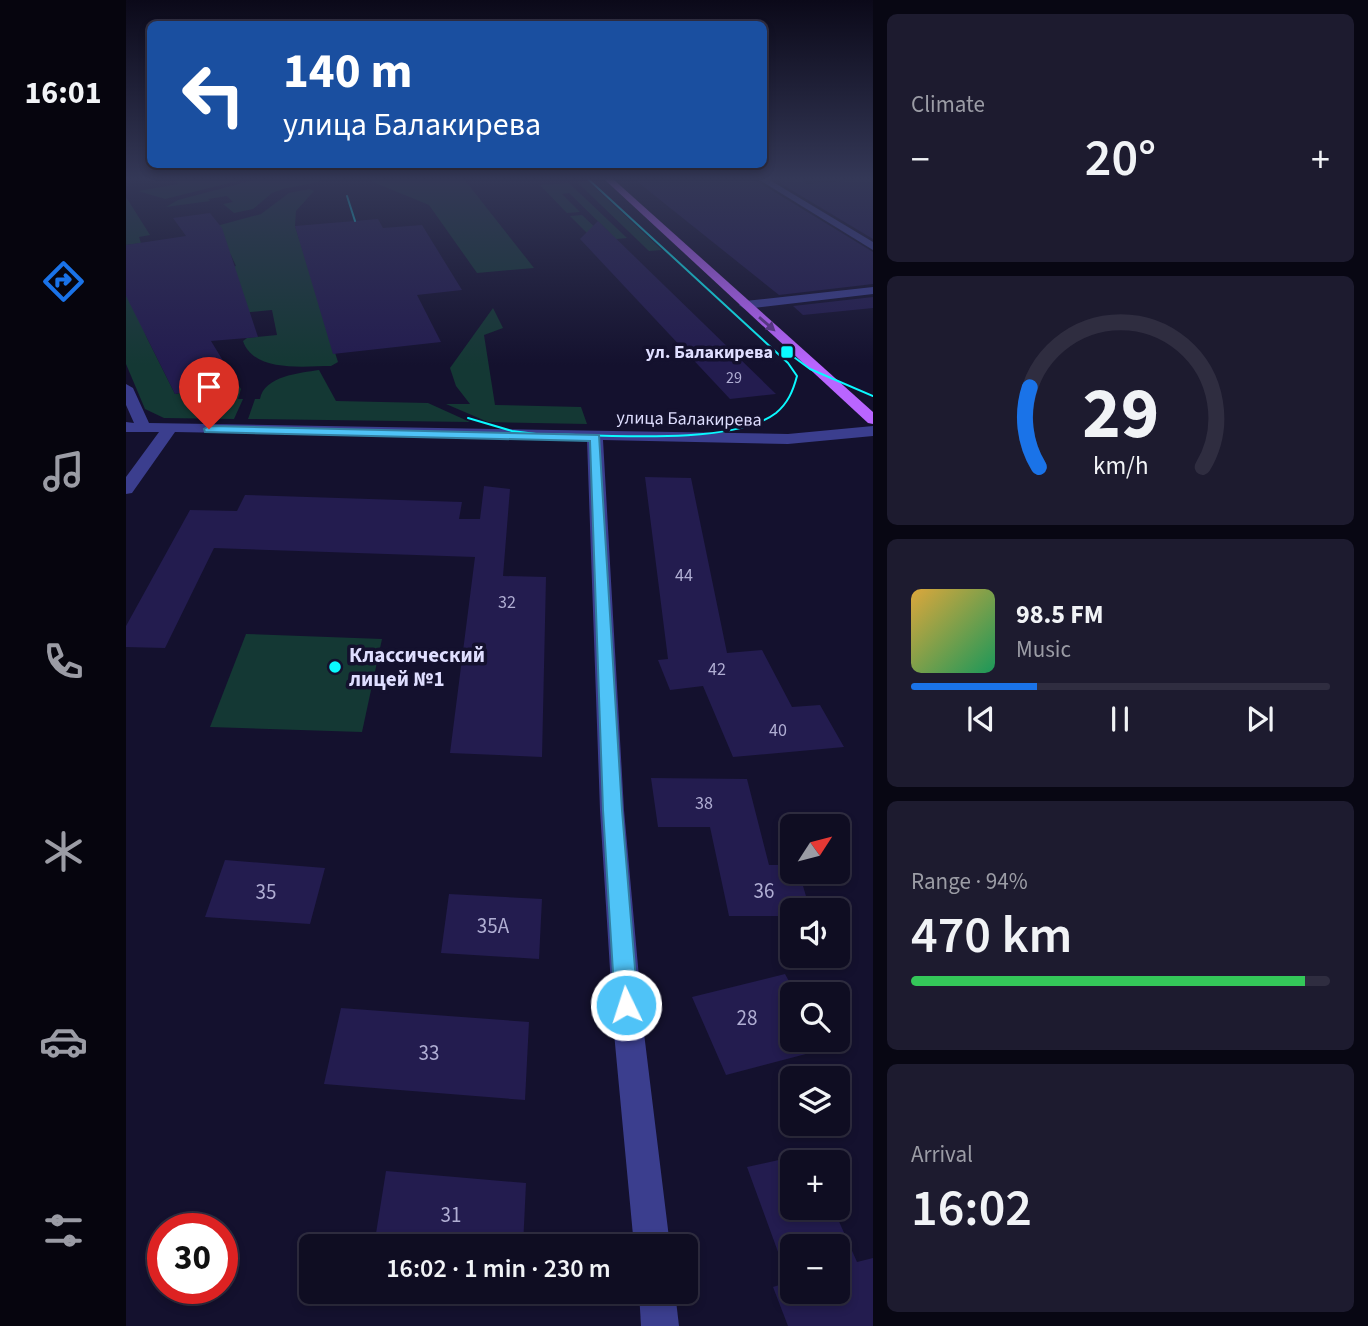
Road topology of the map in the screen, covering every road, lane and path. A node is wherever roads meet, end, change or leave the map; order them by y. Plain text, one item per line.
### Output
1 (675, 241) edge
2 (873, 290) edge
3 (745, 305) junction
4 (126, 388) edge
5 (873, 420) edge
6 (126, 427) edge
7 (143, 427) junction
8 (170, 428) junction
9 (873, 431) edge
10 (595, 437) junction
11 (126, 489) edge
12 (651, 1234) edge
13 (658, 1304) edge
14 (660, 1326) edge

1 - 3 main road
2 - 3 street
3 -> 5 main road
4 - 7 street
6 - 7 street, улица Балакирева
7 - 8 street, улица Балакирева
8 - 10 street, улица Балакирева
8 - 11 street
9 - 10 street, улица Балакирева
10 - 12 street
13 - 14 street

